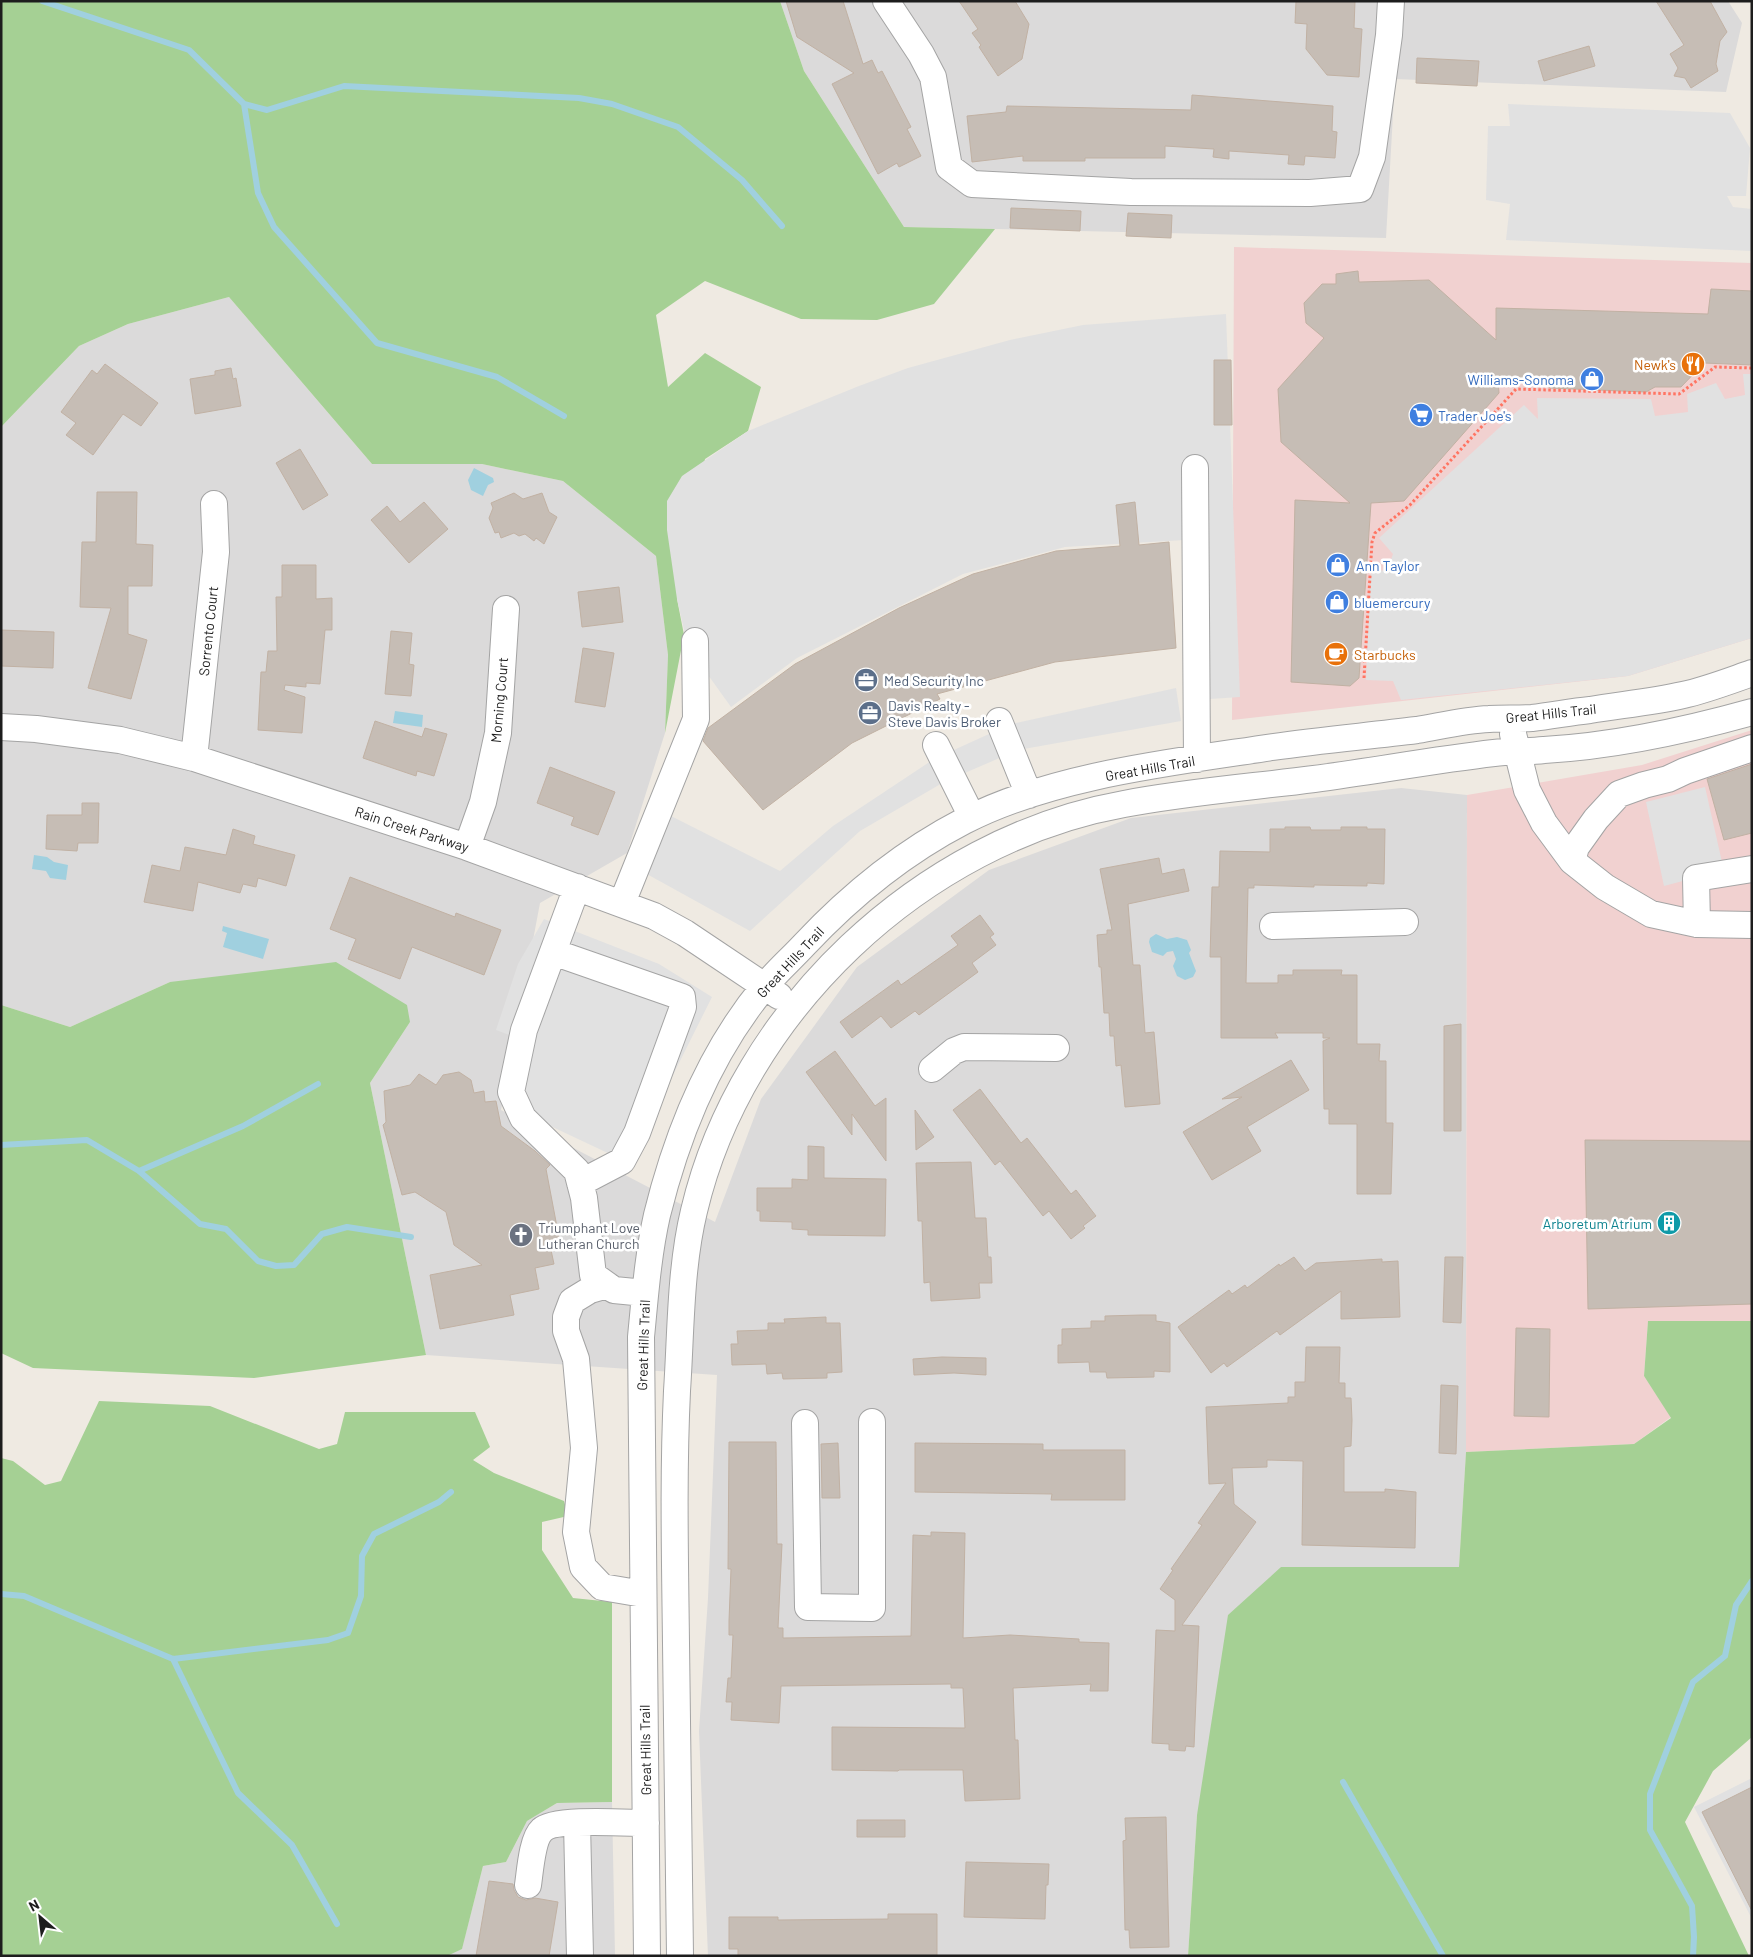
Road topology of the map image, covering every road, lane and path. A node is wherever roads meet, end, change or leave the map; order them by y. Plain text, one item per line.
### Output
1 (886, 1) edge
2 (1391, 1) edge
3 (1752, 368) edge
4 (1195, 468) dead end
5 (214, 504) dead end
6 (506, 609) dead end
7 (695, 641) dead end
8 (1752, 673) edge
9 (1364, 678) dead end
10 (1752, 712) edge
11 (1508, 719) junction
12 (999, 721) dead end
13 (1, 727) edge
14 (936, 745) dead end
15 (1752, 748) edge
16 (1518, 751) junction
17 (194, 758) junction
18 (1197, 759) junction
19 (1029, 795) junction
20 (1000, 805) junction
21 (972, 817) junction
22 (1014, 838) junction
23 (468, 847) junction
24 (1572, 861) junction
25 (1752, 869) edge
26 (577, 886) junction
27 (622, 903) junction
28 (1405, 922) dead end
29 (1697, 924) junction
30 (1752, 925) edge
31 (1273, 926) dead end
32 (553, 952) junction
33 (764, 986) junction
34 (796, 1008) junction
35 (1056, 1048) dead end
36 (932, 1069) dead end
37 (580, 1183) junction
38 (607, 1285) junction
39 (645, 1293) junction
40 (872, 1422) dead end
41 (805, 1423) dead end
42 (643, 1594) junction
43 (577, 1823) junction
44 (646, 1824) junction
45 (528, 1885) dead end
46 (580, 1956) edge
47 (647, 1956) edge
48 (680, 1956) edge

1 - 2 street
3 - 9 path
4 - 18 street
5 - 17 street, Sorrento Court
6 - 23 street, Morning Court
7 - 27 street
8 - 11 street, Great Hills Trail
10 - 16 street
11 - 16 street
11 - 18 street, Great Hills Trail
12 - 19 street
13 - 17 street, Rain Creek Parkway
14 - 21 street
15 - 24 street
16 - 22 street
16 - 24 street
17 - 23 street, Rain Creek Parkway
18 - 19 street, Great Hills Trail
19 - 20 street, Great Hills Trail
20 - 21 street, Great Hills Trail
20 - 22 street
21 - 33 street, Great Hills Trail
22 - 34 street
23 - 26 street, Rain Creek Parkway
24 - 29 street
25 - 29 street
26 - 27 street, Rain Creek Parkway
26 - 32 street
27 - 33 street, Rain Creek Parkway
28 - 31 street
29 - 30 street
32 - 37 street
32 - 37 street
33 - 34 street, Rain Creek Parkway
33 - 39 street, Great Hills Trail
34 - 48 street
35 - 36 street
37 - 38 street
38 - 39 street
38 - 42 street
39 - 42 street, Great Hills Trail
40 - 41 street
42 - 44 street, Great Hills Trail
43 - 44 street
43 - 45 street
43 - 46 street
44 - 47 street, Great Hills Trail

